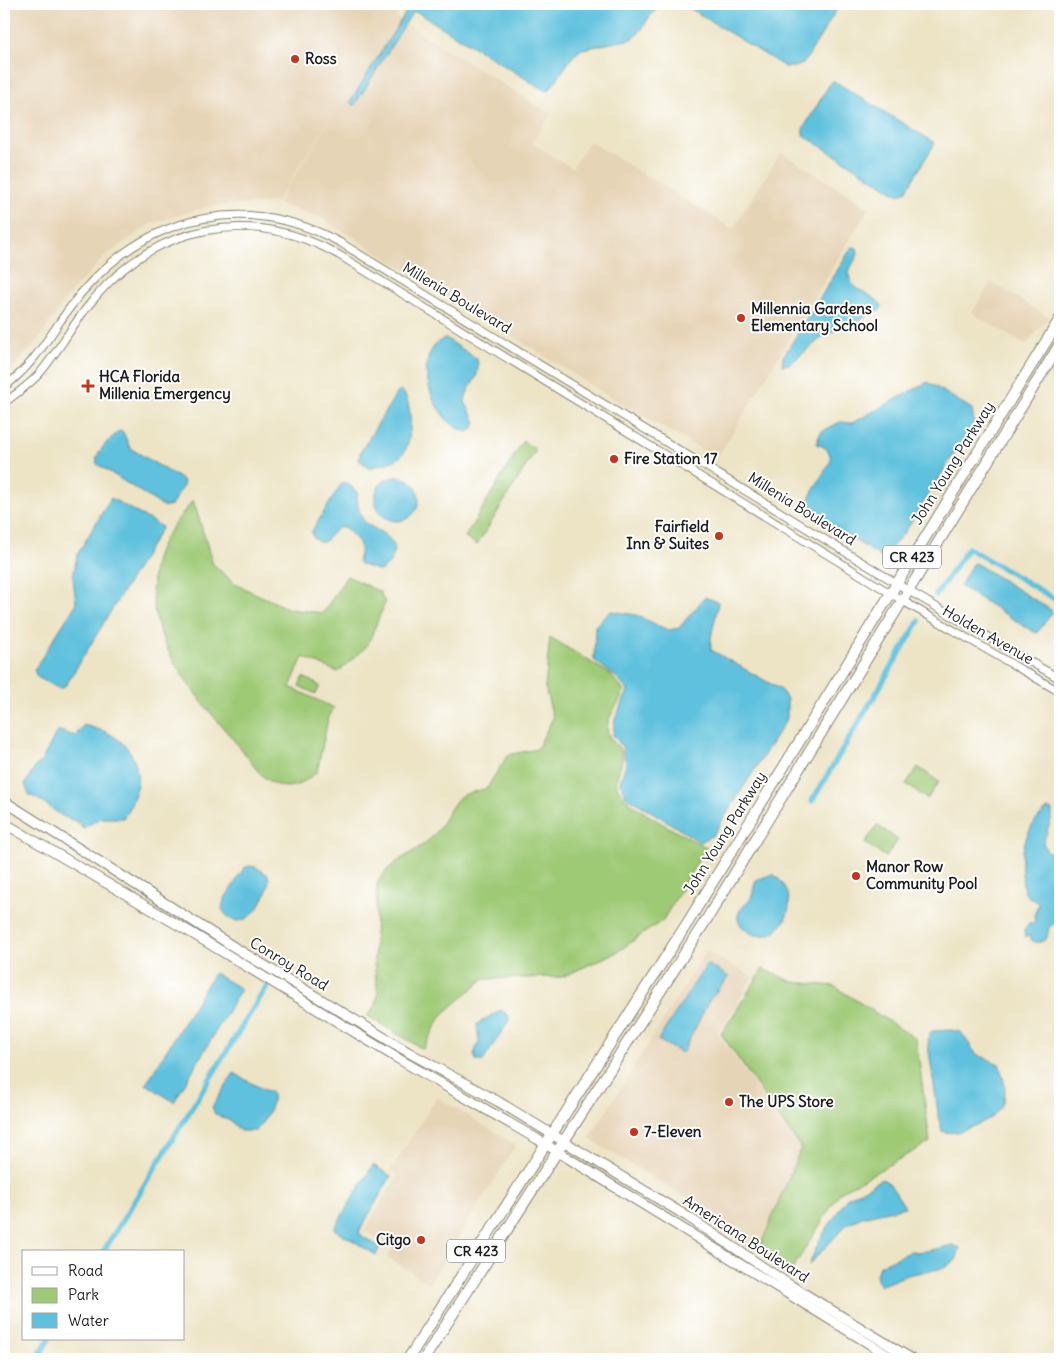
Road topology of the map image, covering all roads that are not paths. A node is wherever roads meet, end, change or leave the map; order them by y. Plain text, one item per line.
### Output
1 (1060, 319) edge
2 (1060, 337) edge
3 (1060, 344) edge
4 (1054, 354) junction
5 (4, 387) edge
6 (4, 402) edge
7 (896, 583) junction
8 (910, 592) junction
9 (890, 593) junction
10 (903, 601) junction
11 (1060, 679) edge
12 (1060, 692) edge
13 (4, 801) edge
14 (4, 823) edge
15 (740, 838) junction
16 (688, 922) junction
17 (696, 934) junction
18 (682, 956) junction
19 (552, 1134) junction
20 (564, 1142) junction
21 (546, 1144) junction
22 (558, 1152) junction
23 (688, 1217) junction
24 (666, 1218) junction
25 (740, 1250) junction
26 (734, 1260) junction
27 (408, 1359) edge
28 (424, 1359) edge
29 (894, 1359) edge
30 (912, 1359) edge

1 - 7 highway, John Young Parkway / CR 423
2 - 4 highway
3 - 4 highway, John Young Parkway / CR 423
4 - 8 highway, John Young Parkway / CR 423
5 - 7 street, Millenia Boulevard
6 - 9 street, Millenia Boulevard
7 - 8 street, Millenia Boulevard
7 - 9 highway, John Young Parkway / CR 423
8 - 10 highway, John Young Parkway / CR 423
8 - 11 street, Holden Avenue
9 - 10 street, Millenia Boulevard
9 - 15 highway, John Young Parkway / CR 423
10 - 12 street, Holden Avenue
10 - 17 highway, John Young Parkway / CR 423
13 - 19 main road, Conroy Road
14 - 21 main road, Conroy Road
15 - 16 highway, John Young Parkway / CR 423
15 - 17 highway
16 - 18 highway
16 - 19 highway, John Young Parkway / CR 423
17 - 18 highway, John Young Parkway / CR 423
18 - 20 highway, John Young Parkway / CR 423
19 - 20 main road, Conroy Road
19 - 21 highway, John Young Parkway / CR 423
20 - 22 highway, John Young Parkway / CR 423
20 - 23 main road, Americana Boulevard
21 - 22 main road, Conroy Road
21 - 27 highway, John Young Parkway / CR 423
22 - 24 main road, Americana Boulevard
22 - 28 highway, John Young Parkway / CR 423
23 - 24 main road
23 - 25 main road, Americana Boulevard
24 - 26 main road, Americana Boulevard
25 - 26 main road
25 - 30 main road, Americana Boulevard
26 - 29 main road, Americana Boulevard

